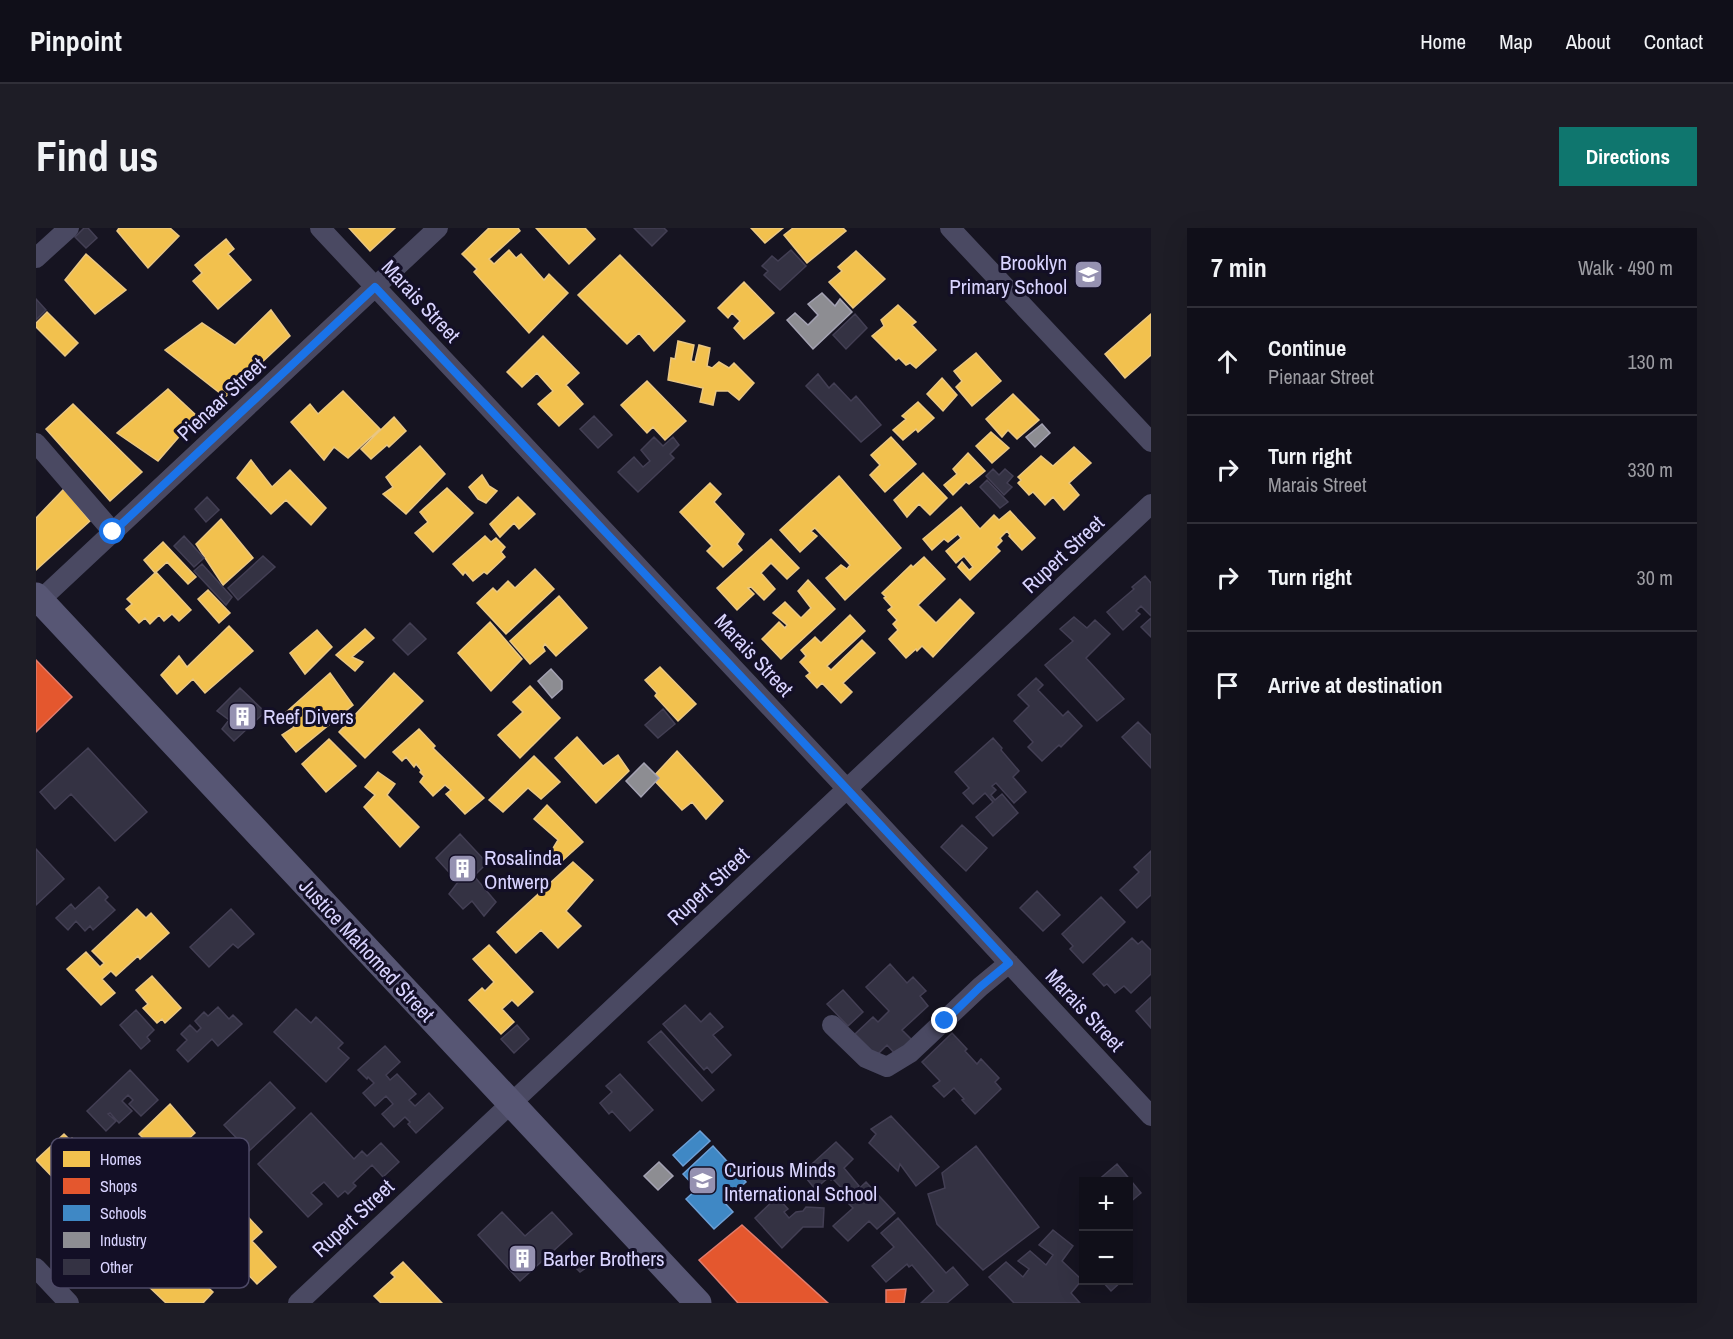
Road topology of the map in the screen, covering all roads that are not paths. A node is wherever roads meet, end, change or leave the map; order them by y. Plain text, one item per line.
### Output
1 (69, 228) edge
2 (320, 228) edge
3 (438, 228) edge
4 (950, 228) edge
5 (36, 258) edge
6 (375, 287) junction
7 (1151, 442) edge
8 (36, 443) edge
9 (1151, 504) edge
10 (113, 532) junction
11 (37, 600) edge
12 (847, 789) junction
13 (1009, 963) junction
14 (832, 1025) dead end
15 (511, 1103) junction
16 (1151, 1116) edge
17 (36, 1268) edge
18 (51, 1284) edge
19 (55, 1288) edge
20 (69, 1303) edge
21 (298, 1303) edge
22 (698, 1303) edge

1 - 5 street
2 - 6 street, Marais Street
3 - 6 street, Pienaar Street
4 - 7 street
6 - 10 street, Pienaar Street
6 - 12 street, Marais Street
8 - 10 street
9 - 12 street, Rupert Street
10 - 11 street, Pienaar Street
11 - 15 main road, Justice Mahomed Street
12 - 13 street, Marais Street
12 - 15 street, Rupert Street
13 - 14 street
13 - 16 street, Marais Street
15 - 21 street, Rupert Street
15 - 22 main road, Justice Mahomed Street
17 - 18 street
19 - 20 street

